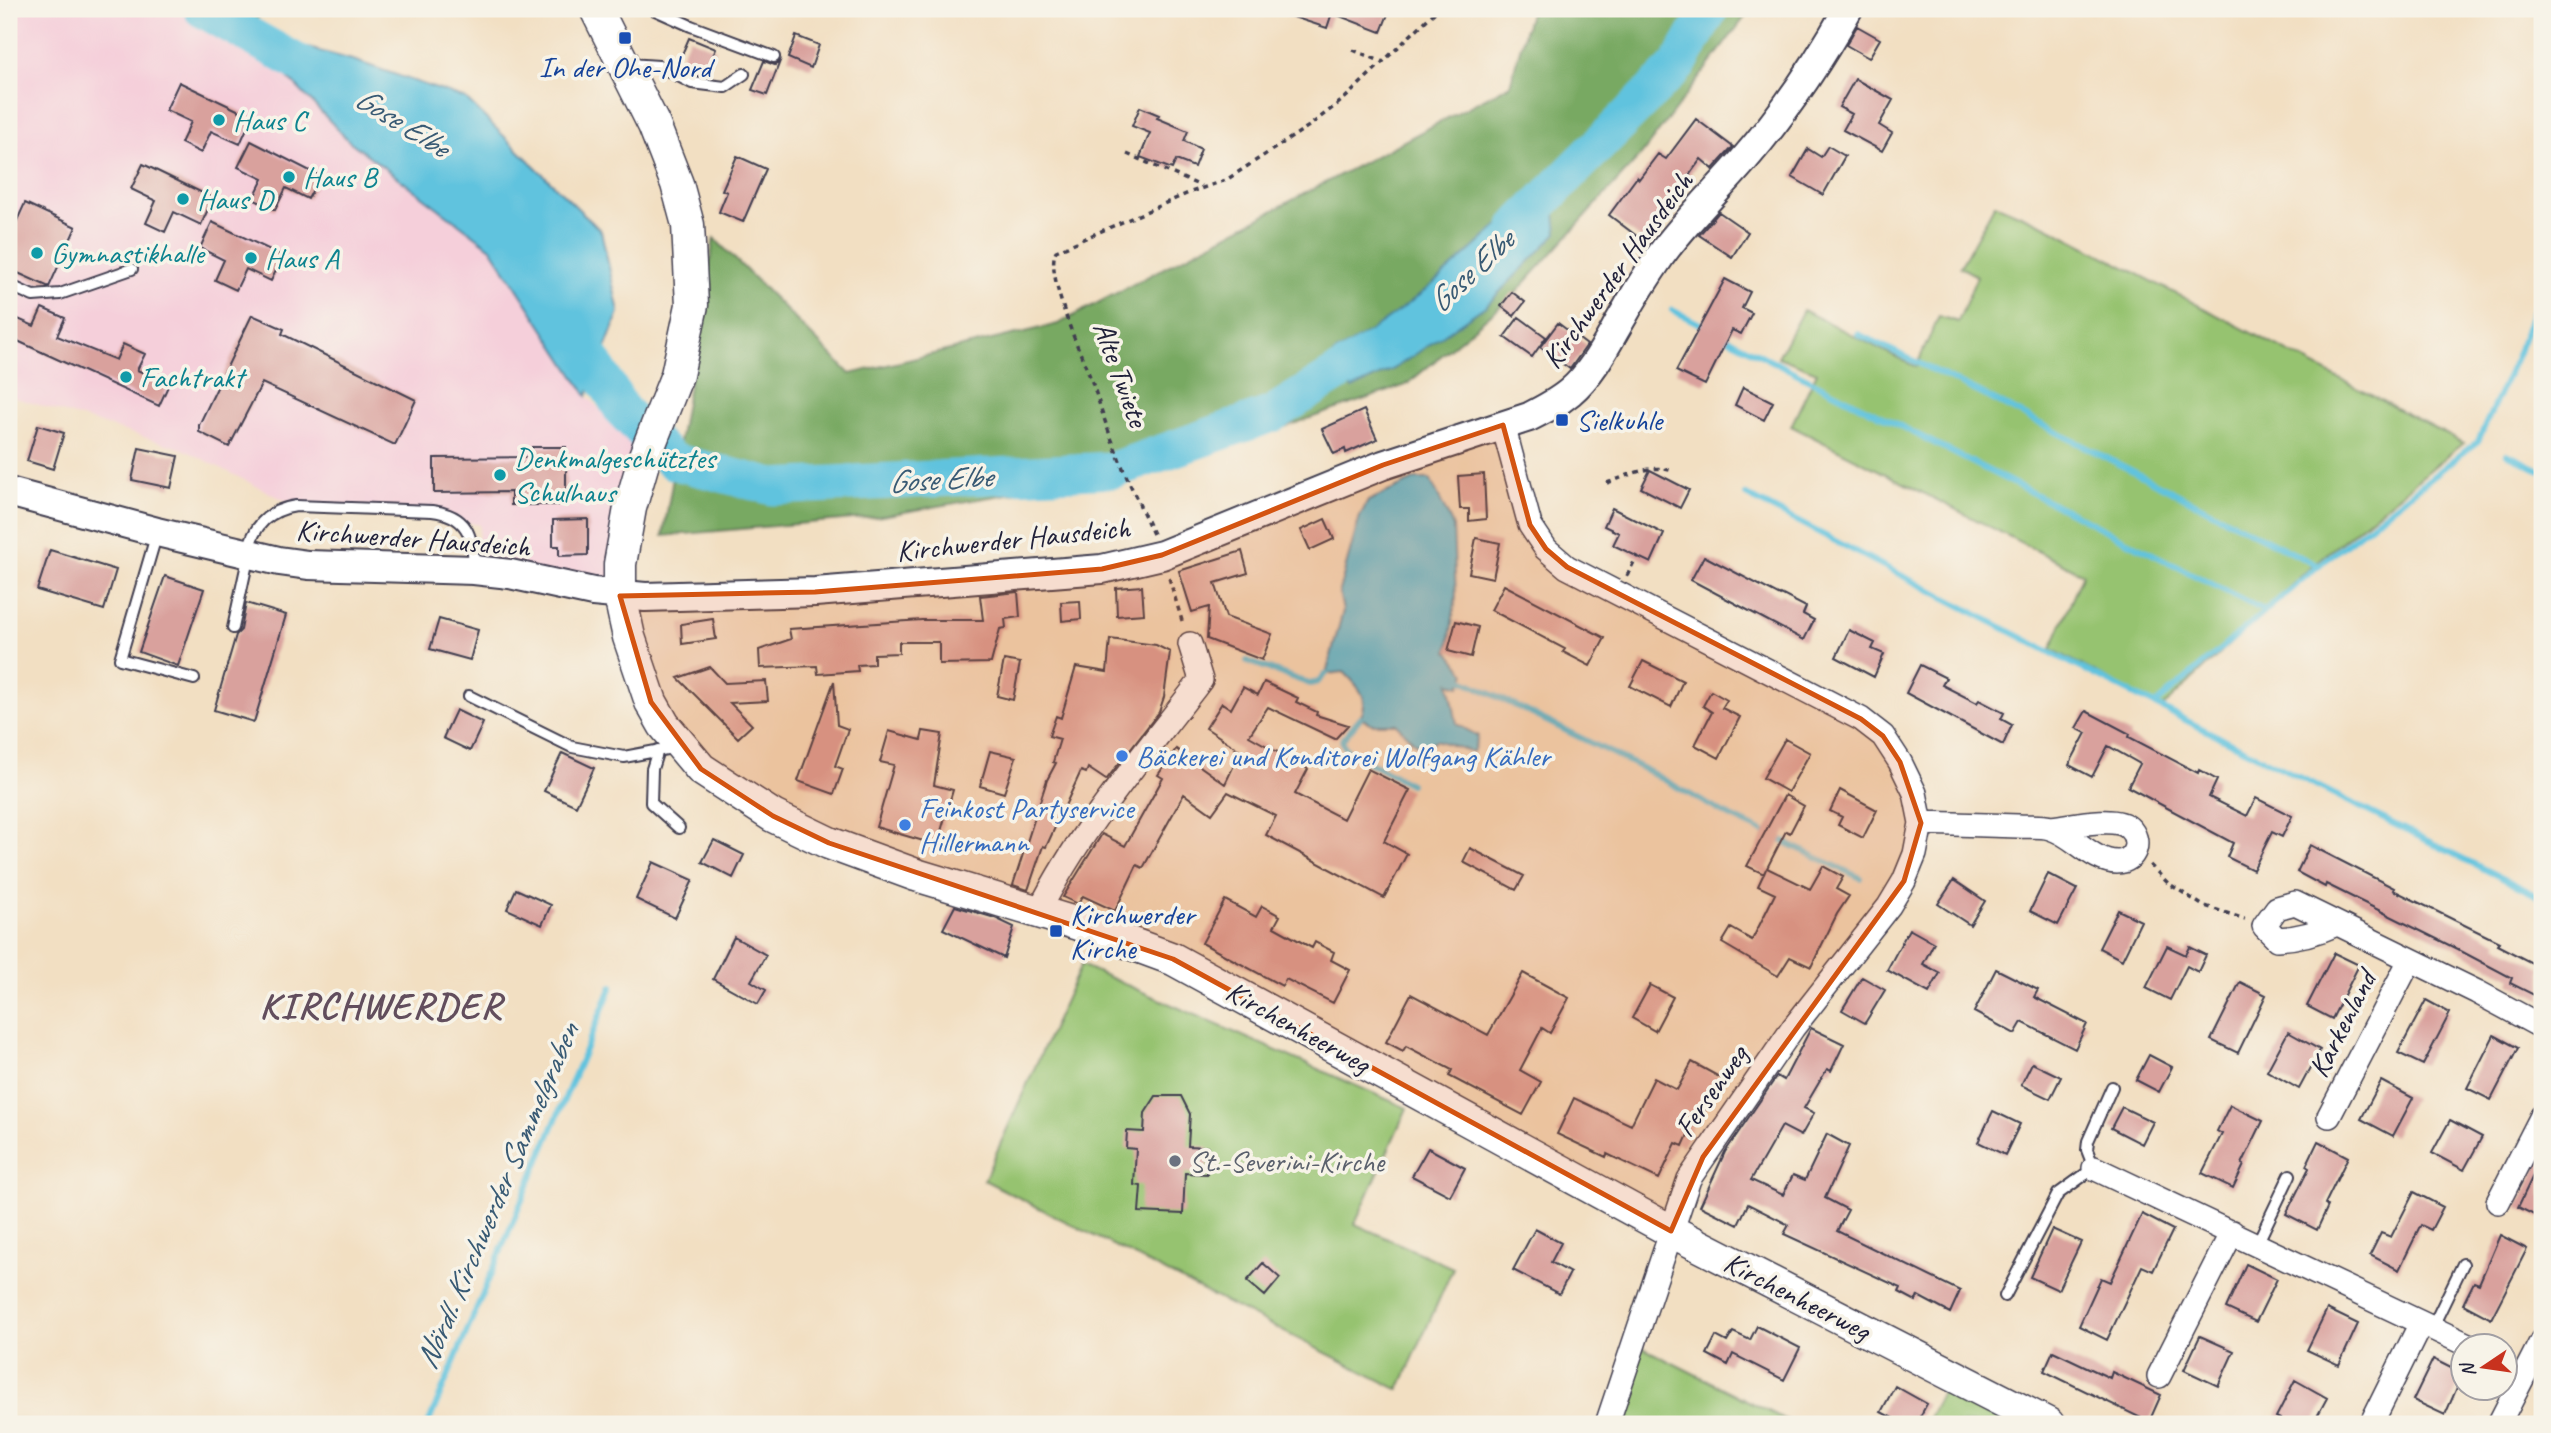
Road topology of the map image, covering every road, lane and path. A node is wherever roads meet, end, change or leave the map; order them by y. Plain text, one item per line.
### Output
1 (596, 9) edge
2 (653, 9) edge
3 (1438, 9) edge
4 (1848, 9) edge
5 (1353, 50) dead end
6 (774, 57) dead end
7 (1384, 62) junction
8 (623, 63) junction
9 (744, 74) dead end
10 (1127, 154) dead end
11 (1203, 187) junction
12 (132, 269) dead end
13 (9, 285) edge
14 (1503, 425) junction
15 (1673, 471) dead end
16 (1608, 483) dead end
17 (9, 492) edge
18 (158, 532) junction
19 (248, 554) junction
20 (1162, 555) junction
21 (474, 570) junction
22 (620, 596) junction
23 (233, 628) dead end
24 (1190, 644) joint
25 (194, 679) dead end
26 (469, 696) dead end
27 (669, 748) junction
28 (1921, 823) junction
29 (679, 828) dead end
30 (2051, 828) junction
31 (2134, 853) junction
32 (1038, 911) junction
33 (2337, 924) junction
34 (2264, 926) junction
35 (2410, 960) junction
36 (2542, 1027) edge
37 (2112, 1087) dead end
38 (2329, 1116) dead end
39 (2542, 1116) edge
40 (2094, 1168) junction
41 (2290, 1175) dead end
42 (2498, 1202) dead end
43 (1671, 1231) junction
44 (2232, 1232) junction
45 (2258, 1244) junction
46 (2463, 1264) dead end
47 (2005, 1296) dead end
48 (2427, 1325) junction
49 (2450, 1336) edge
50 (2542, 1339) edge
51 (2520, 1362) edge
52 (2159, 1376) dead end
53 (2505, 1402) edge
54 (1607, 1424) edge
55 (2048, 1424) edge
56 (2371, 1424) edge
57 (2499, 1424) edge

1 - 8 main road, Kirchenheerweg
2 - 6 lane
3 - 7 path, Alte Twiete
4 - 14 street, Kirchwerder Hausdeich
5 - 7 path
7 - 11 path, Alte Twiete
8 - 9 lane
8 - 22 main road, Kirchenheerweg
10 - 11 path
11 - 20 path, Alte Twiete
12 - 13 lane
14 - 20 street, Kirchwerder Hausdeich
14 - 28 street, Fersenweg
15 - 16 path
17 - 18 street, Kirchwerder Hausdeich
18 - 19 street, Kirchwerder Hausdeich
18 - 25 lane
19 - 21 street, Kirchwerder Hausdeich
19 - 21 lane
19 - 23 lane
20 - 22 street, Kirchwerder Hausdeich
20 - 24 path, Alte Twiete
21 - 22 street, Kirchwerder Hausdeich
22 - 27 main road, Kirchenheerweg
24 - 32 street
26 - 27 lane
27 - 29 lane
27 - 32 main road, Kirchenheerweg
28 - 30 street
28 - 43 street, Fersenweg
30 - 31 street
30 - 31 street
31 - 34 path
32 - 43 main road, Kirchenheerweg
33 - 34 street, Karkenland
33 - 34 street, Karkenland
33 - 35 street, Karkenland
35 - 36 street, Karkenland
35 - 38 street, Karkenland
37 - 40 lane
39 - 42 street
40 - 44 street
40 - 47 lane
41 - 45 lane
43 - 54 street, Fersenweg
43 - 55 main road, Kirchenheerweg
44 - 45 street
44 - 52 street
45 - 48 street
46 - 48 lane
48 - 49 street
48 - 56 street
50 - 51 street
53 - 57 street

